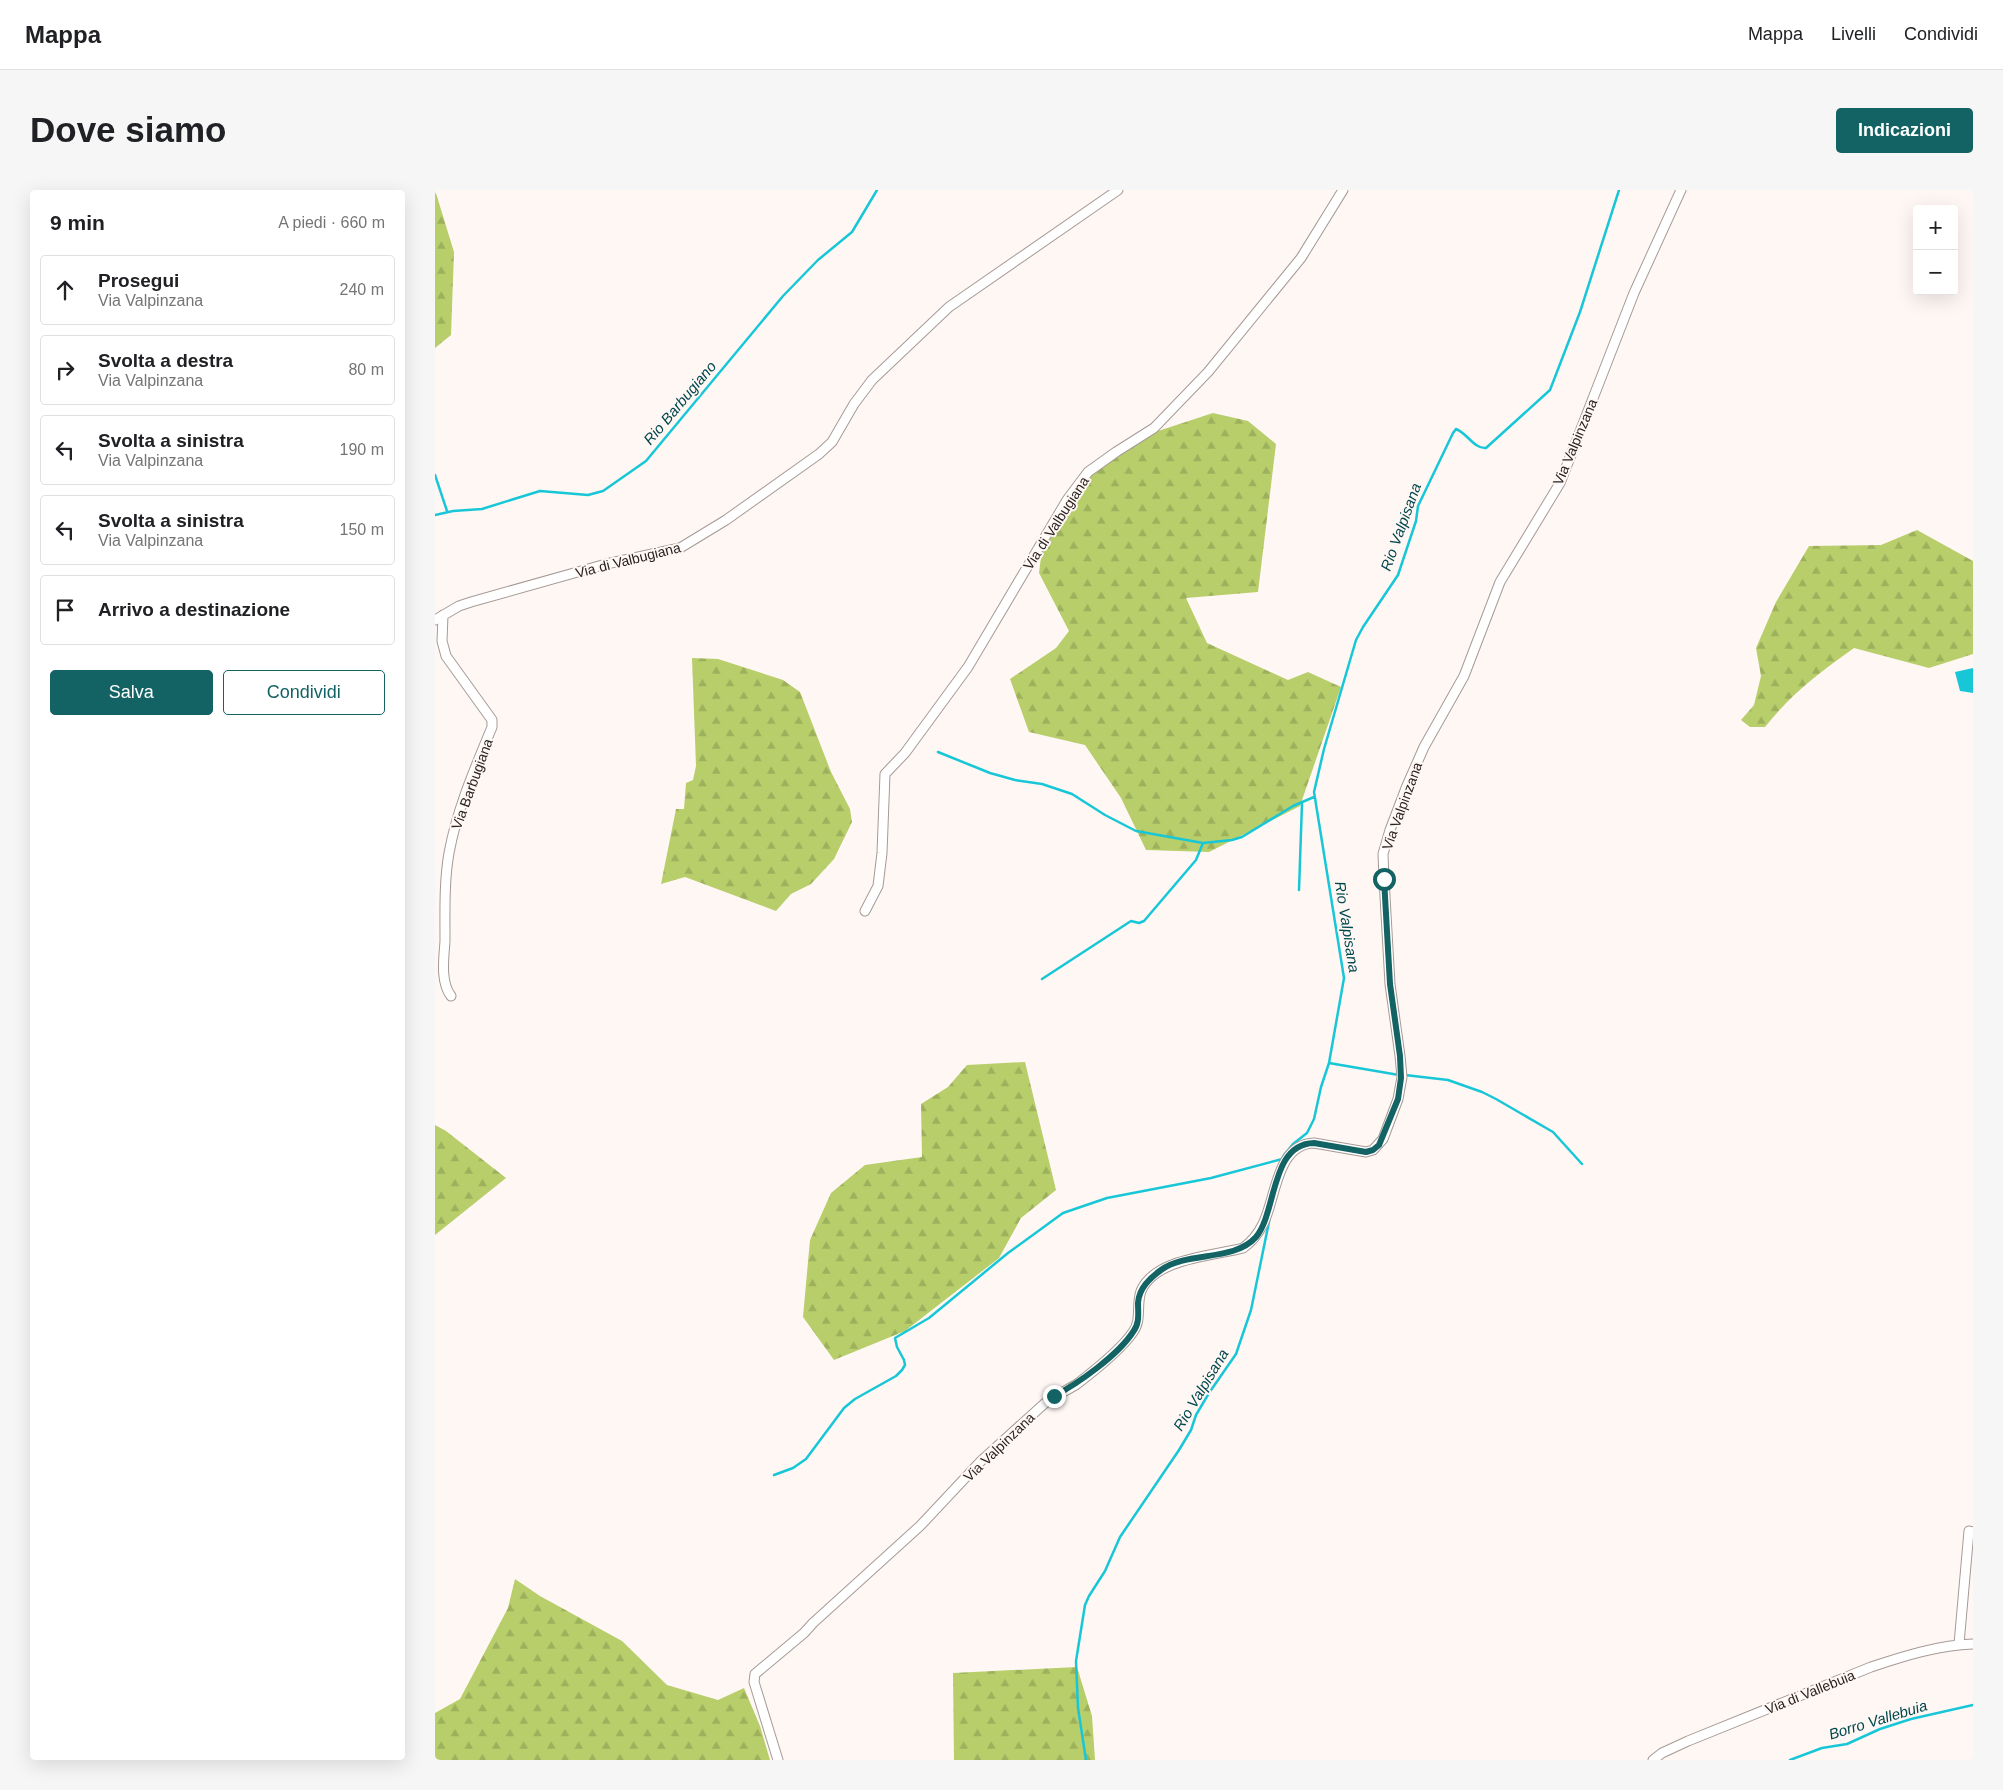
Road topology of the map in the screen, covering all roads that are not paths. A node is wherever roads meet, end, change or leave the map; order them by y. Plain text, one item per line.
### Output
1 (1118, 190) edge
2 (1343, 190) edge
3 (1681, 190) edge
4 (443, 615) junction
5 (435, 620) edge
6 (865, 910) dead end
7 (451, 996) dead end
8 (1973, 1532) edge
9 (1959, 1644) junction
10 (1973, 1644) edge
11 (778, 1760) edge
12 (1653, 1760) edge

1 - 4 street, Via di Valbugiana
2 - 6 street, Via di Valbugiana
3 - 11 street, Via Valpinzana
4 - 5 street, Via di Valbugiana
4 - 7 street, Via Barbugiana
8 - 9 street
9 - 10 street, Via di Vallebuia
9 - 12 street, Via di Vallebuia

